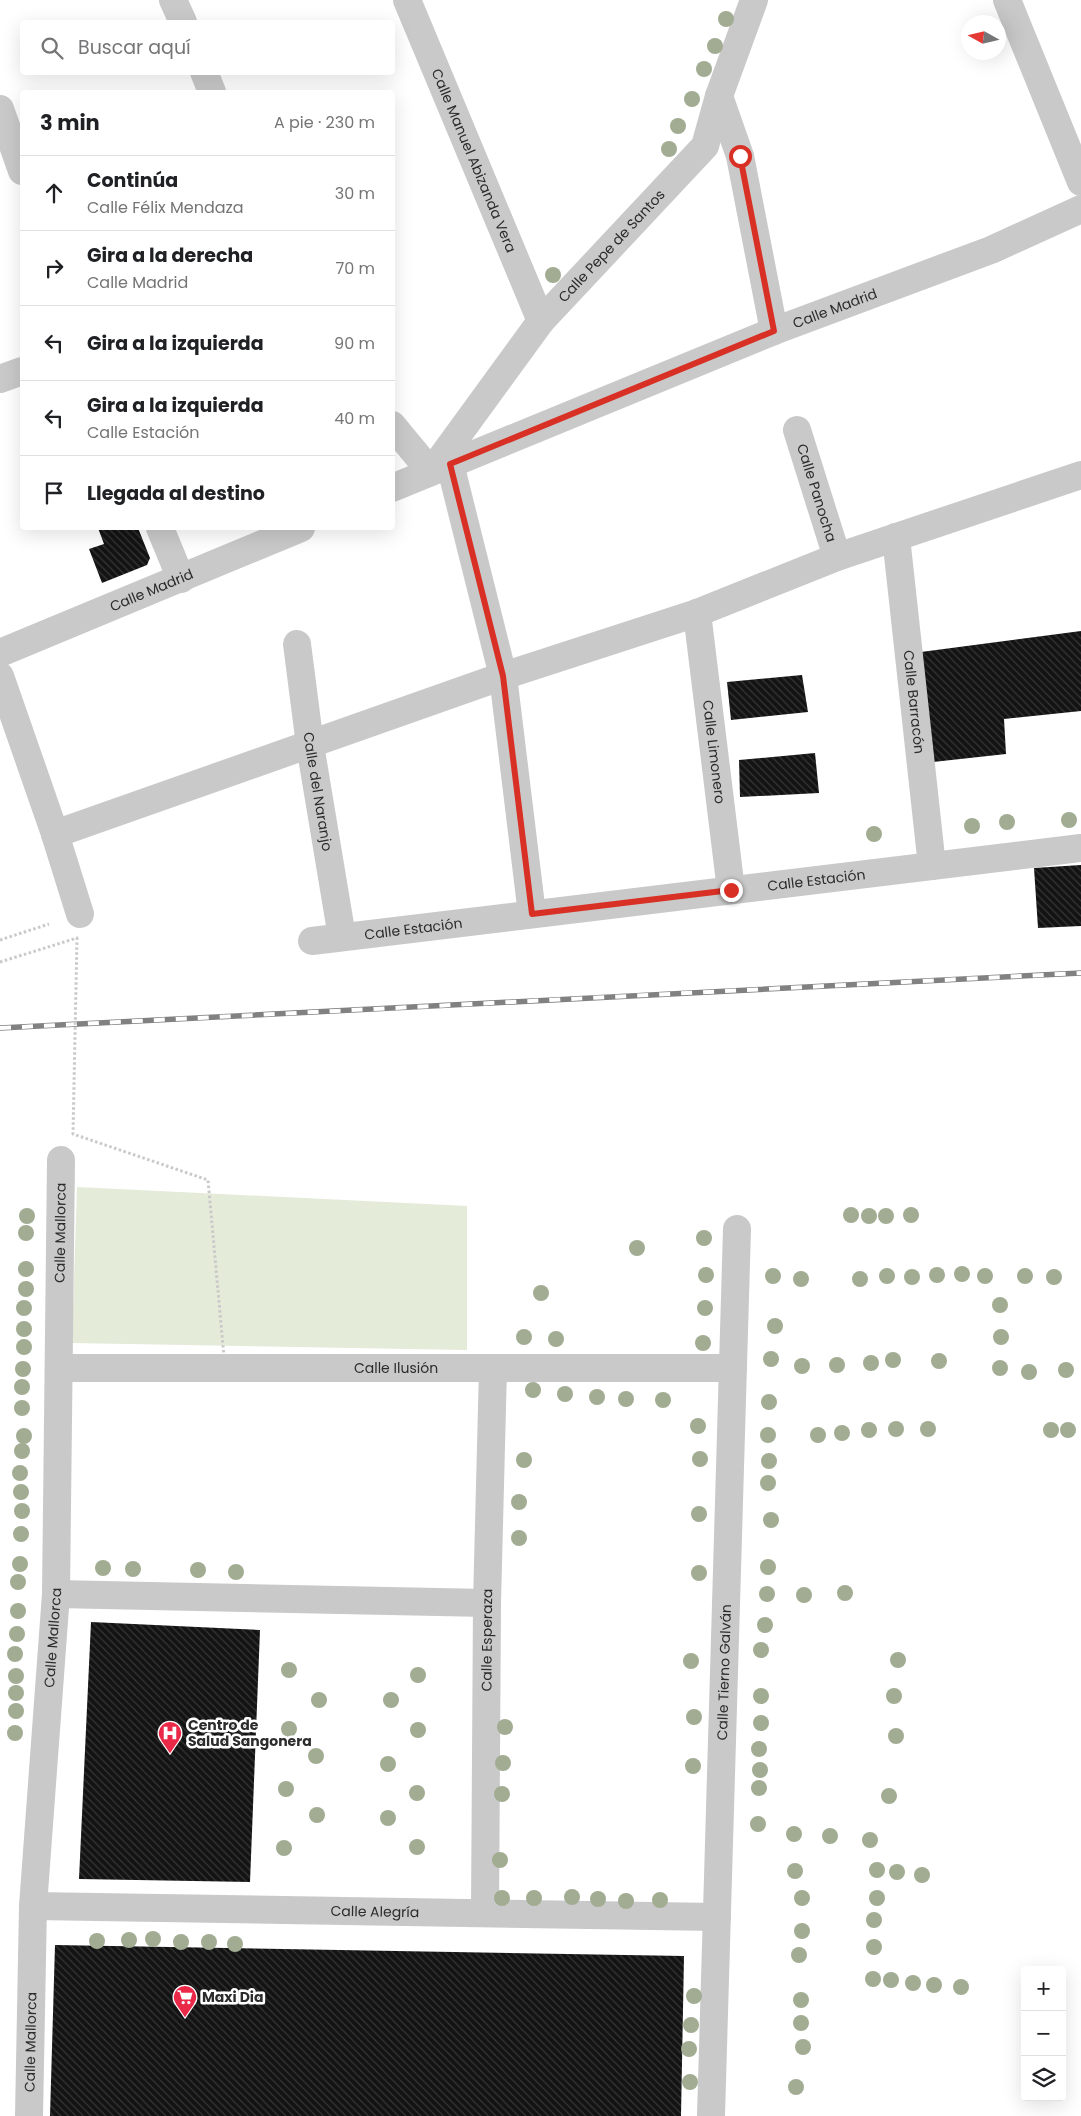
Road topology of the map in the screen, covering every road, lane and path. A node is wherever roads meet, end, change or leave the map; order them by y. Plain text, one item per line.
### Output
1 (173, 0) edge
2 (407, 0) edge
3 (754, 0) edge
4 (1007, 0) edge
5 (182, 20) edge
6 (205, 75) edge
7 (211, 90) edge
8 (719, 96) junction
9 (0, 109) edge
10 (20, 165) edge
11 (1081, 182) edge
12 (1081, 209) edge
13 (541, 322) junction
14 (774, 331) junction
15 (20, 371) edge
16 (0, 379) edge
17 (395, 428) edge
18 (797, 430) dead end
19 (441, 468) junction
20 (1081, 475) edge
21 (395, 487) edge
22 (161, 530) edge
23 (296, 530) edge
24 (896, 537) junction
25 (838, 557) junction
26 (181, 579) junction
27 (697, 613) junction
28 (297, 644) dead end
29 (0, 653) edge
30 (0, 676) edge
31 (503, 676) junction
32 (310, 745) junction
33 (55, 834) junction
34 (1081, 848) edge
35 (932, 866) junction
36 (731, 890) junction
37 (80, 914) joint
38 (532, 914) junction
39 (342, 937) junction
40 (0, 940) edge
41 (312, 941) dead end
42 (0, 962) edge
43 (61, 1160) dead end
44 (737, 1229) dead end
45 (60, 1368) junction
46 (224, 1368) junction
47 (493, 1368) junction
48 (732, 1368) junction
49 (56, 1594) junction
50 (487, 1603) junction
51 (33, 1906) junction
52 (484, 1912) junction
53 (717, 1917) junction
54 (29, 2116) edge
55 (711, 2116) edge

1 - 5 street
2 - 13 street, Calle Manuel Abizanda Vera
3 - 8 street, Calle Pepe de Santos
4 - 11 street
6 - 7 street
8 - 13 street, Calle Pepe de Santos
8 - 14 street
9 - 10 street
12 - 14 street, Calle Madrid
13 - 19 street, Calle Pepe de Santos
14 - 19 street, Calle Madrid
15 - 16 street
17 - 19 street
18 - 25 street, Calle Panocha
19 - 21 street, Calle Madrid
19 - 31 street
20 - 24 street
22 - 26 street
23 - 26 street, Calle Madrid
24 - 25 street
24 - 35 street, Calle Barracón
25 - 27 street
26 - 29 street, Calle Madrid
27 - 31 street
27 - 36 street, Calle Limonero
28 - 32 street, Calle del Naranjo
30 - 33 street
31 - 32 street
31 - 38 street
32 - 33 street
32 - 39 street, Calle del Naranjo
33 - 37 street
34 - 35 street, Calle Estación
35 - 36 street, Calle Estación
36 - 38 street, Calle Estación
37 - 40 path
38 - 39 street, Calle Estación
39 - 41 street, Calle Estación
42 - 46 path, bridge
43 - 45 street, Calle Mallorca
44 - 48 street, Calle Tierno Galván
45 - 46 street, Calle Ilusión
45 - 49 street, Calle Mallorca
46 - 47 street, Calle Ilusión
47 - 48 street, Calle Ilusión
47 - 50 street, Calle Esperaza
48 - 53 street, Calle Tierno Galván
49 - 50 street
49 - 51 street, Calle Mallorca
50 - 52 street, Calle Esperaza
51 - 52 street, Calle Alegría
51 - 54 street, Calle Mallorca
52 - 53 street, Calle Alegría
53 - 55 street, Calle Tierno Galván

